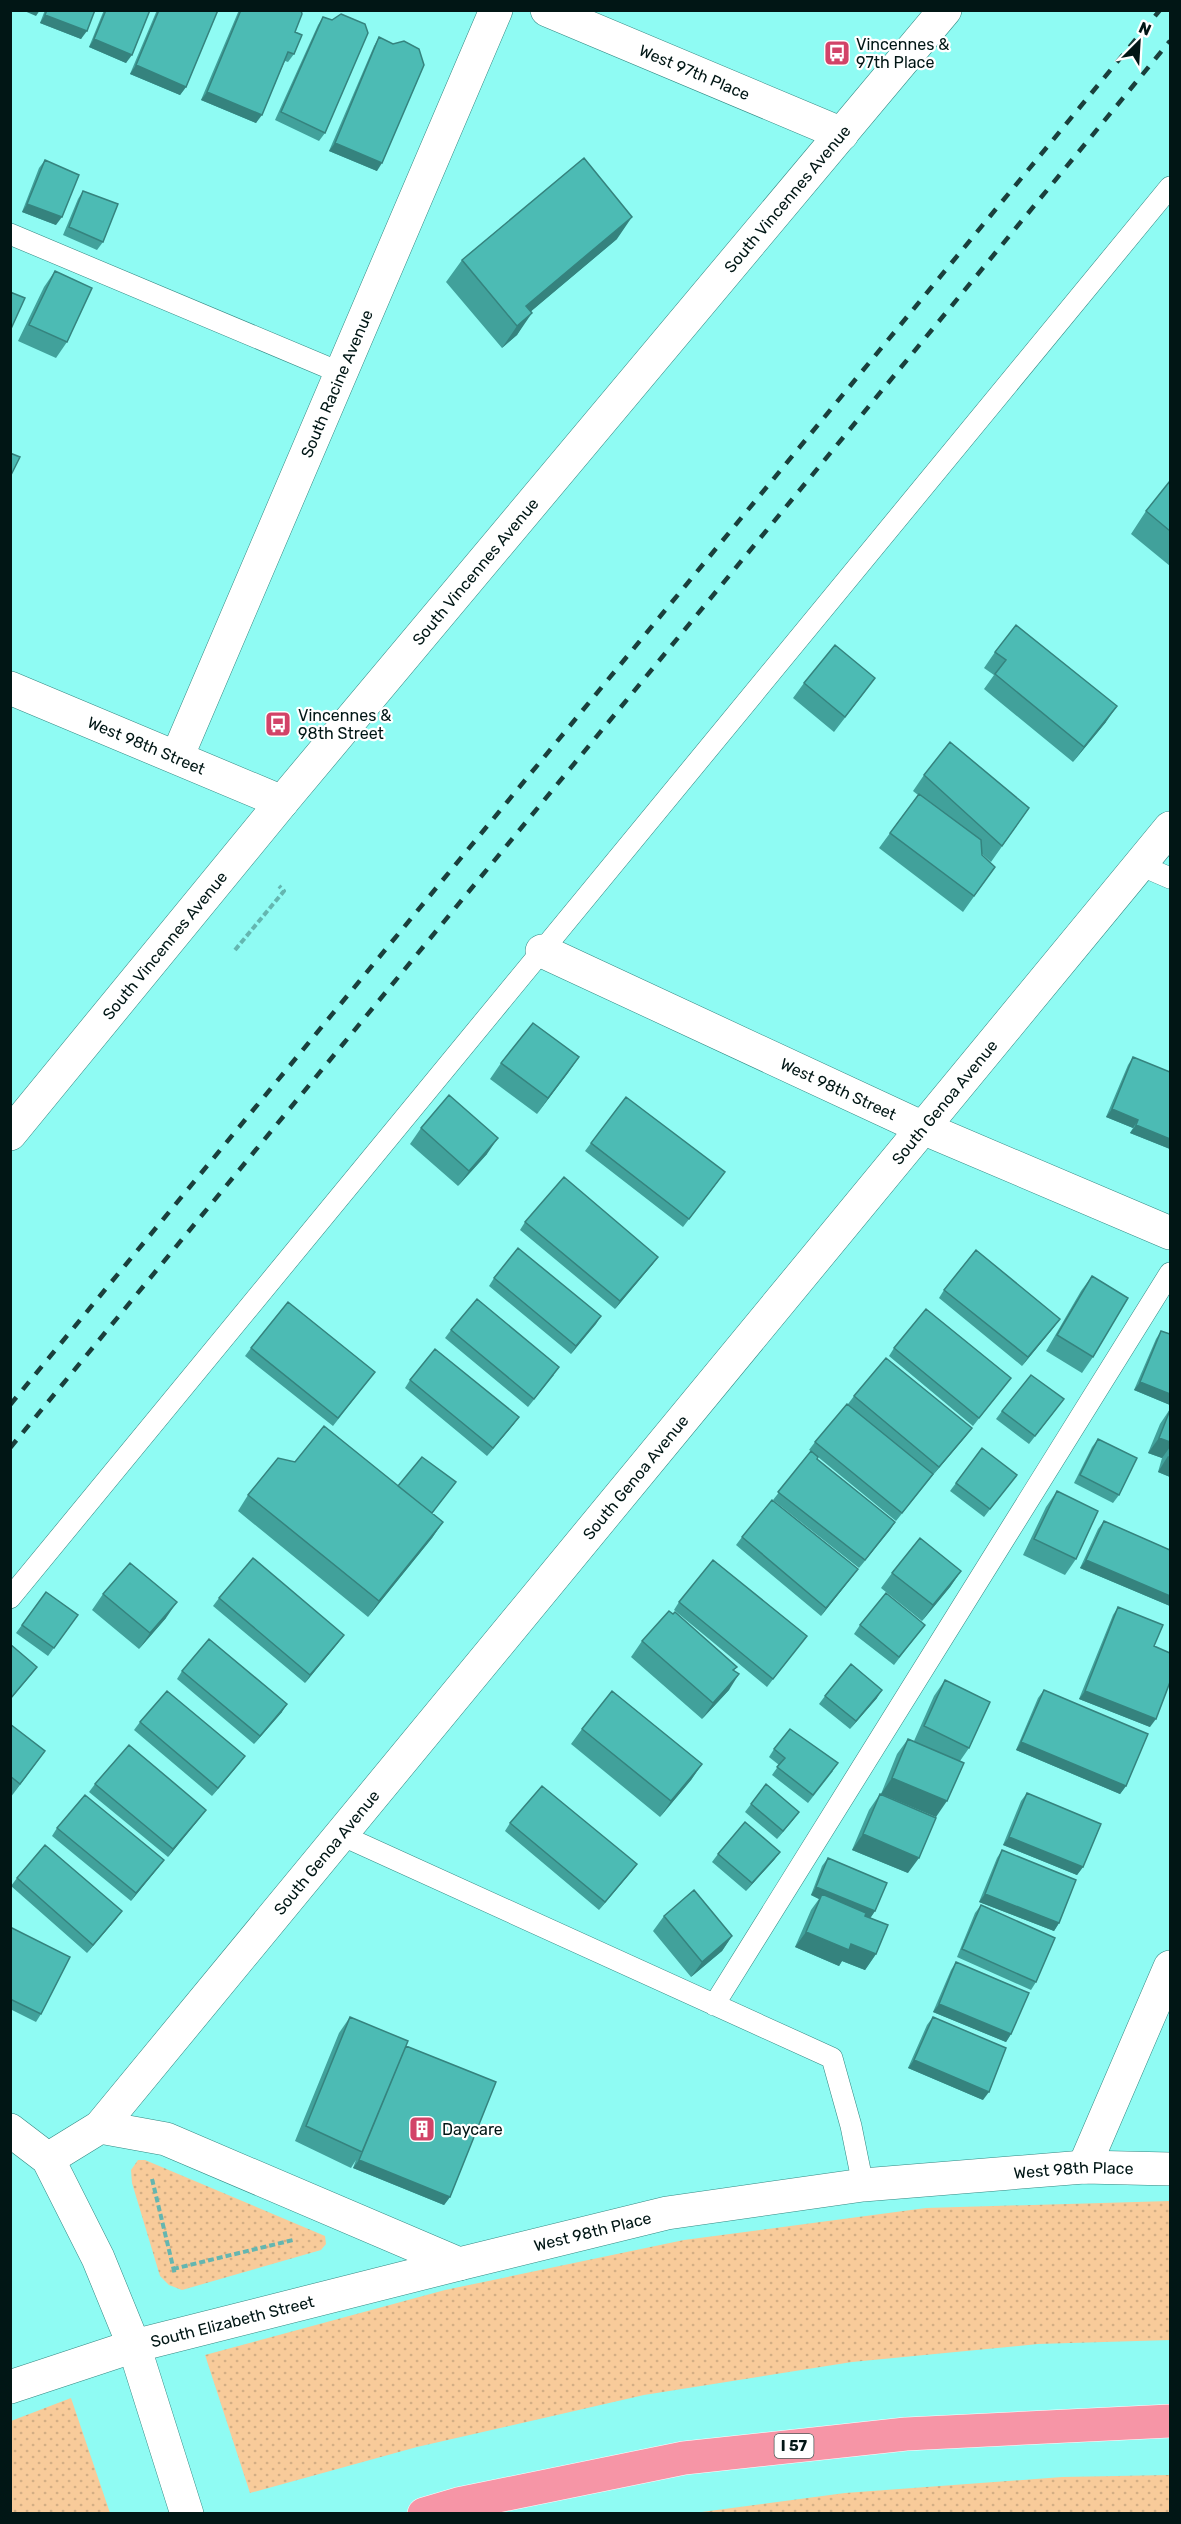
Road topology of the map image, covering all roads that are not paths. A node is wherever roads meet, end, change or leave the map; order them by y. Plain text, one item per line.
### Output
1 (496, 10) edge
2 (547, 10) edge
3 (945, 10) edge
4 (842, 134) junction
5 (1170, 187) edge
6 (10, 234) edge
7 (341, 373) junction
8 (10, 688) edge
9 (177, 757) junction
10 (282, 802) junction
11 (1170, 828) edge
12 (1140, 865) junction
13 (1170, 878) edge
14 (542, 951) junction
15 (923, 1128) junction
16 (10, 1134) edge
17 (1170, 1233) edge
18 (1170, 1273) edge
19 (10, 1598) edge
20 (341, 1834) junction
21 (1170, 1967) edge
22 (714, 2005) junction
23 (100, 2127) junction
24 (10, 2130) edge
25 (48, 2159) junction
26 (1084, 2167) junction
27 (1170, 2169) edge
28 (863, 2185) junction
29 (459, 2264) junction
30 (134, 2346) junction
31 (10, 2387) edge
32 (1170, 2421) edge
33 (183, 2502) edge
34 (424, 2514) edge

1 - 7 street, South Racine Avenue
2 - 4 street, West 97th Place
3 - 4 street, South Vincennes Avenue
4 - 10 street, South Vincennes Avenue
5 - 14 lane
6 - 7 lane
7 - 9 street, South Racine Avenue
8 - 9 street, West 98th Street
9 - 10 street, West 98th Street
10 - 16 street, South Vincennes Avenue
11 - 12 street, South Genoa Avenue
12 - 13 lane
12 - 15 street, South Genoa Avenue
14 - 15 street, West 98th Street
14 - 19 lane
15 - 17 street, West 98th Street
15 - 20 street, South Genoa Avenue
18 - 22 lane
20 - 22 lane
20 - 23 street, South Genoa Avenue
21 - 26 street
22 - 28 lane
23 - 25 street
23 - 29 street
24 - 25 street
25 - 30 street
26 - 27 street, West 98th Place
26 - 28 street, West 98th Place
28 - 29 street, West 98th Place
29 - 30 street, South Elizabeth Street
30 - 31 street, South Elizabeth Street
30 - 33 street
32 - 34 highway, I 57

